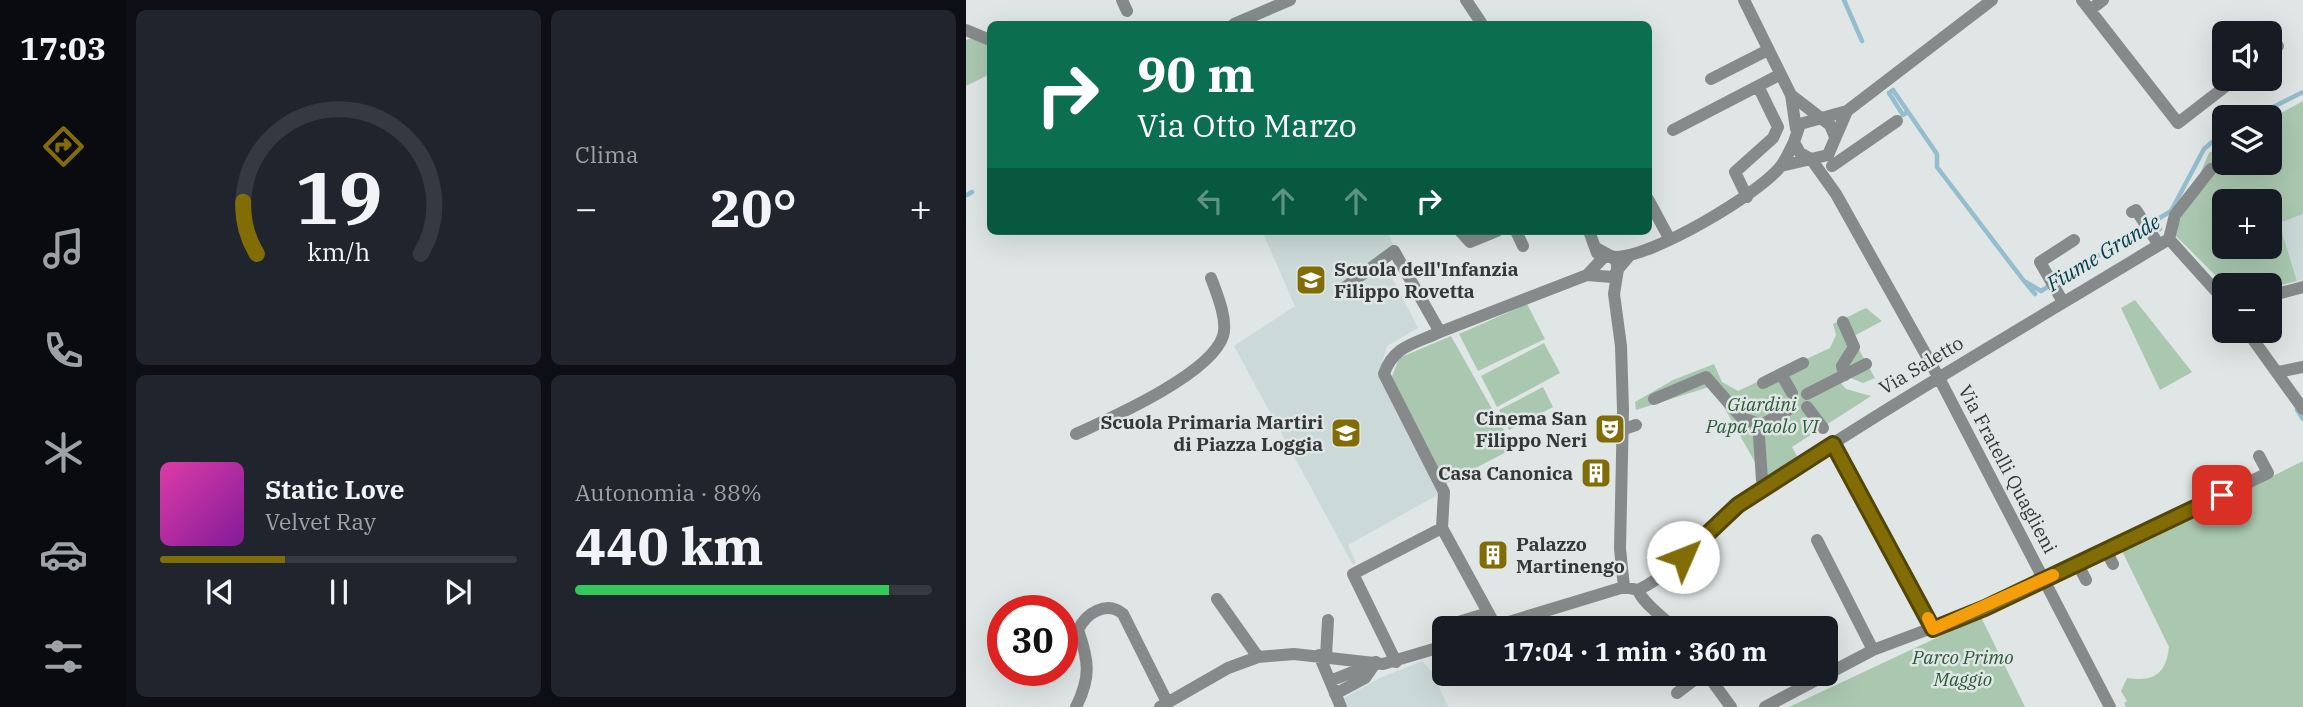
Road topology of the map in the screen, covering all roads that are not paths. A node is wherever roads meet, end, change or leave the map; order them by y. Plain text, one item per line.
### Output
1 (1290, 0) edge
2 (1466, 0) edge
3 (1744, 0) edge
4 (1992, 0) edge
5 (2103, 0) edge
6 (2086, 5) edge
7 (1262, 6) edge
8 (1239, 21) edge
9 (1478, 21) edge
10 (966, 30) edge
11 (987, 39) edge
12 (1768, 50) junction
13 (1779, 75) junction
14 (1711, 79) dead end
15 (1758, 86) junction
16 (2219, 91) edge
17 (1791, 95) junction
18 (1847, 111) junction
19 (1819, 118) junction
20 (1897, 121) dead end
21 (1672, 130) dead end
22 (1795, 136) junction
23 (1833, 144) junction
24 (1811, 159) junction
25 (1780, 166) junction
26 (1832, 166) junction
27 (2211, 169) dead end
28 (1836, 194) junction
29 (1747, 197) junction
30 (1652, 206) edge
31 (2132, 212) dead end
32 (1463, 235) edge
33 (1487, 235) edge
34 (1518, 235) edge
35 (1591, 235) edge
36 (1669, 238) junction
37 (2074, 240) dead end
38 (2164, 242) junction
39 (1523, 246) dead end
40 (1596, 248) junction
41 (1629, 256) junction
42 (1612, 257) junction
43 (1600, 269) junction
44 (1618, 269) junction
45 (1211, 278) dead end
46 (2303, 287) edge
47 (1344, 288) dead end
48 (2212, 288) edge
49 (2282, 293) edge
50 (1614, 295) junction
51 (2063, 302) junction
52 (1843, 322) dead end
53 (1440, 332) junction
54 (2257, 343) edge
55 (1803, 363) dead end
56 (1866, 364) dead end
57 (2303, 367) edge
58 (2278, 372) junction
59 (1781, 374) junction
60 (1845, 375) junction
61 (1939, 378) junction
62 (1763, 383) dead end
63 (1792, 393) dead end
64 (1654, 399) dead end
65 (1791, 408) dead end
66 (2303, 409) edge
67 (1636, 425) dead end
68 (1762, 425) junction
69 (1823, 428) dead end
70 (1622, 429) junction
71 (1076, 434) dead end
72 (1833, 444) junction
73 (2259, 456) dead end
74 (1764, 481) junction
75 (1442, 528) junction
76 (1816, 540) dead end
77 (2105, 549) junction
78 (2077, 563) junction
79 (2113, 564) dead end
80 (2044, 579) junction
81 (2086, 580) dead end
82 (1625, 587) junction
83 (1638, 590) junction
84 (1217, 599) dead end
85 (1488, 613) junction
86 (1477, 616) edge
87 (1489, 616) edge
88 (1532, 616) edge
89 (1663, 616) edge
90 (1328, 620) dead end
91 (1933, 629) junction
92 (1432, 650) edge
93 (1873, 650) junction
94 (1322, 656) junction
95 (1258, 657) junction
96 (1396, 662) junction
97 (1376, 663) junction
98 (1330, 681) junction
99 (1687, 686) edge
100 (1714, 686) edge
101 (1677, 693) dead end
102 (1335, 694) junction
103 (1164, 704) edge
104 (1076, 707) edge
105 (1341, 707) edge
106 (1731, 707) edge
107 (1765, 707) edge
108 (2111, 707) edge

1 - 7 street
2 - 9 street
3 - 12 street
4 - 18 street
5 - 6 street
6 - 16 street
7 - 8 street
10 - 11 street
12 - 13 street
12 - 14 street
13 - 15 street
13 - 17 street
15 - 21 street
15 - 29 street
17 - 19 street
17 - 22 street
18 - 19 street
18 - 23 street
19 - 22 street
19 - 23 street
20 - 26 street
22 - 24 street
22 - 25 street
23 - 24 street
23 - 26 street, Via Fratelli Quaglieni
24 - 25 street
24 - 28 street, Via Fratelli Quaglieni
25 - 29 street
26 - 28 street, Via Fratelli Quaglieni
27 - 38 street
28 - 61 street, Via Fratelli Quaglieni
29 - 36 street
30 - 36 street
31 - 38 street
32 - 33 street
34 - 39 street
35 - 40 street
36 - 41 street
37 - 51 street
38 - 48 street
38 - 51 street, Via Saletto
40 - 42 street
40 - 43 street
41 - 42 street
41 - 44 street
42 - 43 street
42 - 44 street
43 - 44 street
43 - 50 street
43 - 53 street
44 - 50 street
45 - 71 street
46 - 49 street
47 - 53 street
50 - 70 street
51 - 61 street, Via Saletto
52 - 60 street
53 - 75 street
54 - 58 street
55 - 59 street
56 - 60 street
57 - 58 street
58 - 66 street
59 - 62 street
59 - 63 street
60 - 69 street
61 - 72 street, Via Saletto
61 - 80 street, Via Fratelli Quaglieni
64 - 68 street
65 - 68 street
67 - 70 street
68 - 74 street
70 - 82 street
72 - 74 street, Via Saletto
72 - 91 street
73 - 77 street, Via Fratelli Quaglieni
74 - 83 street, Via Saletto
75 - 85 street
75 - 96 street
76 - 93 street
77 - 78 street, Via Fratelli Quaglieni
77 - 79 street
78 - 80 street, Via Fratelli Quaglieni
78 - 81 street
80 - 91 street
80 - 108 street, Via Fratelli Quaglieni
82 - 83 street
82 - 88 street
83 - 89 street
84 - 95 street
85 - 86 street
85 - 87 street
90 - 94 street
91 - 93 street
92 - 96 street
93 - 107 street
94 - 95 street
94 - 97 street
94 - 98 street
95 - 103 street
96 - 97 street
97 - 98 street
97 - 102 street
98 - 102 street
99 - 101 street
100 - 106 street
102 - 105 street
103 - 104 street

